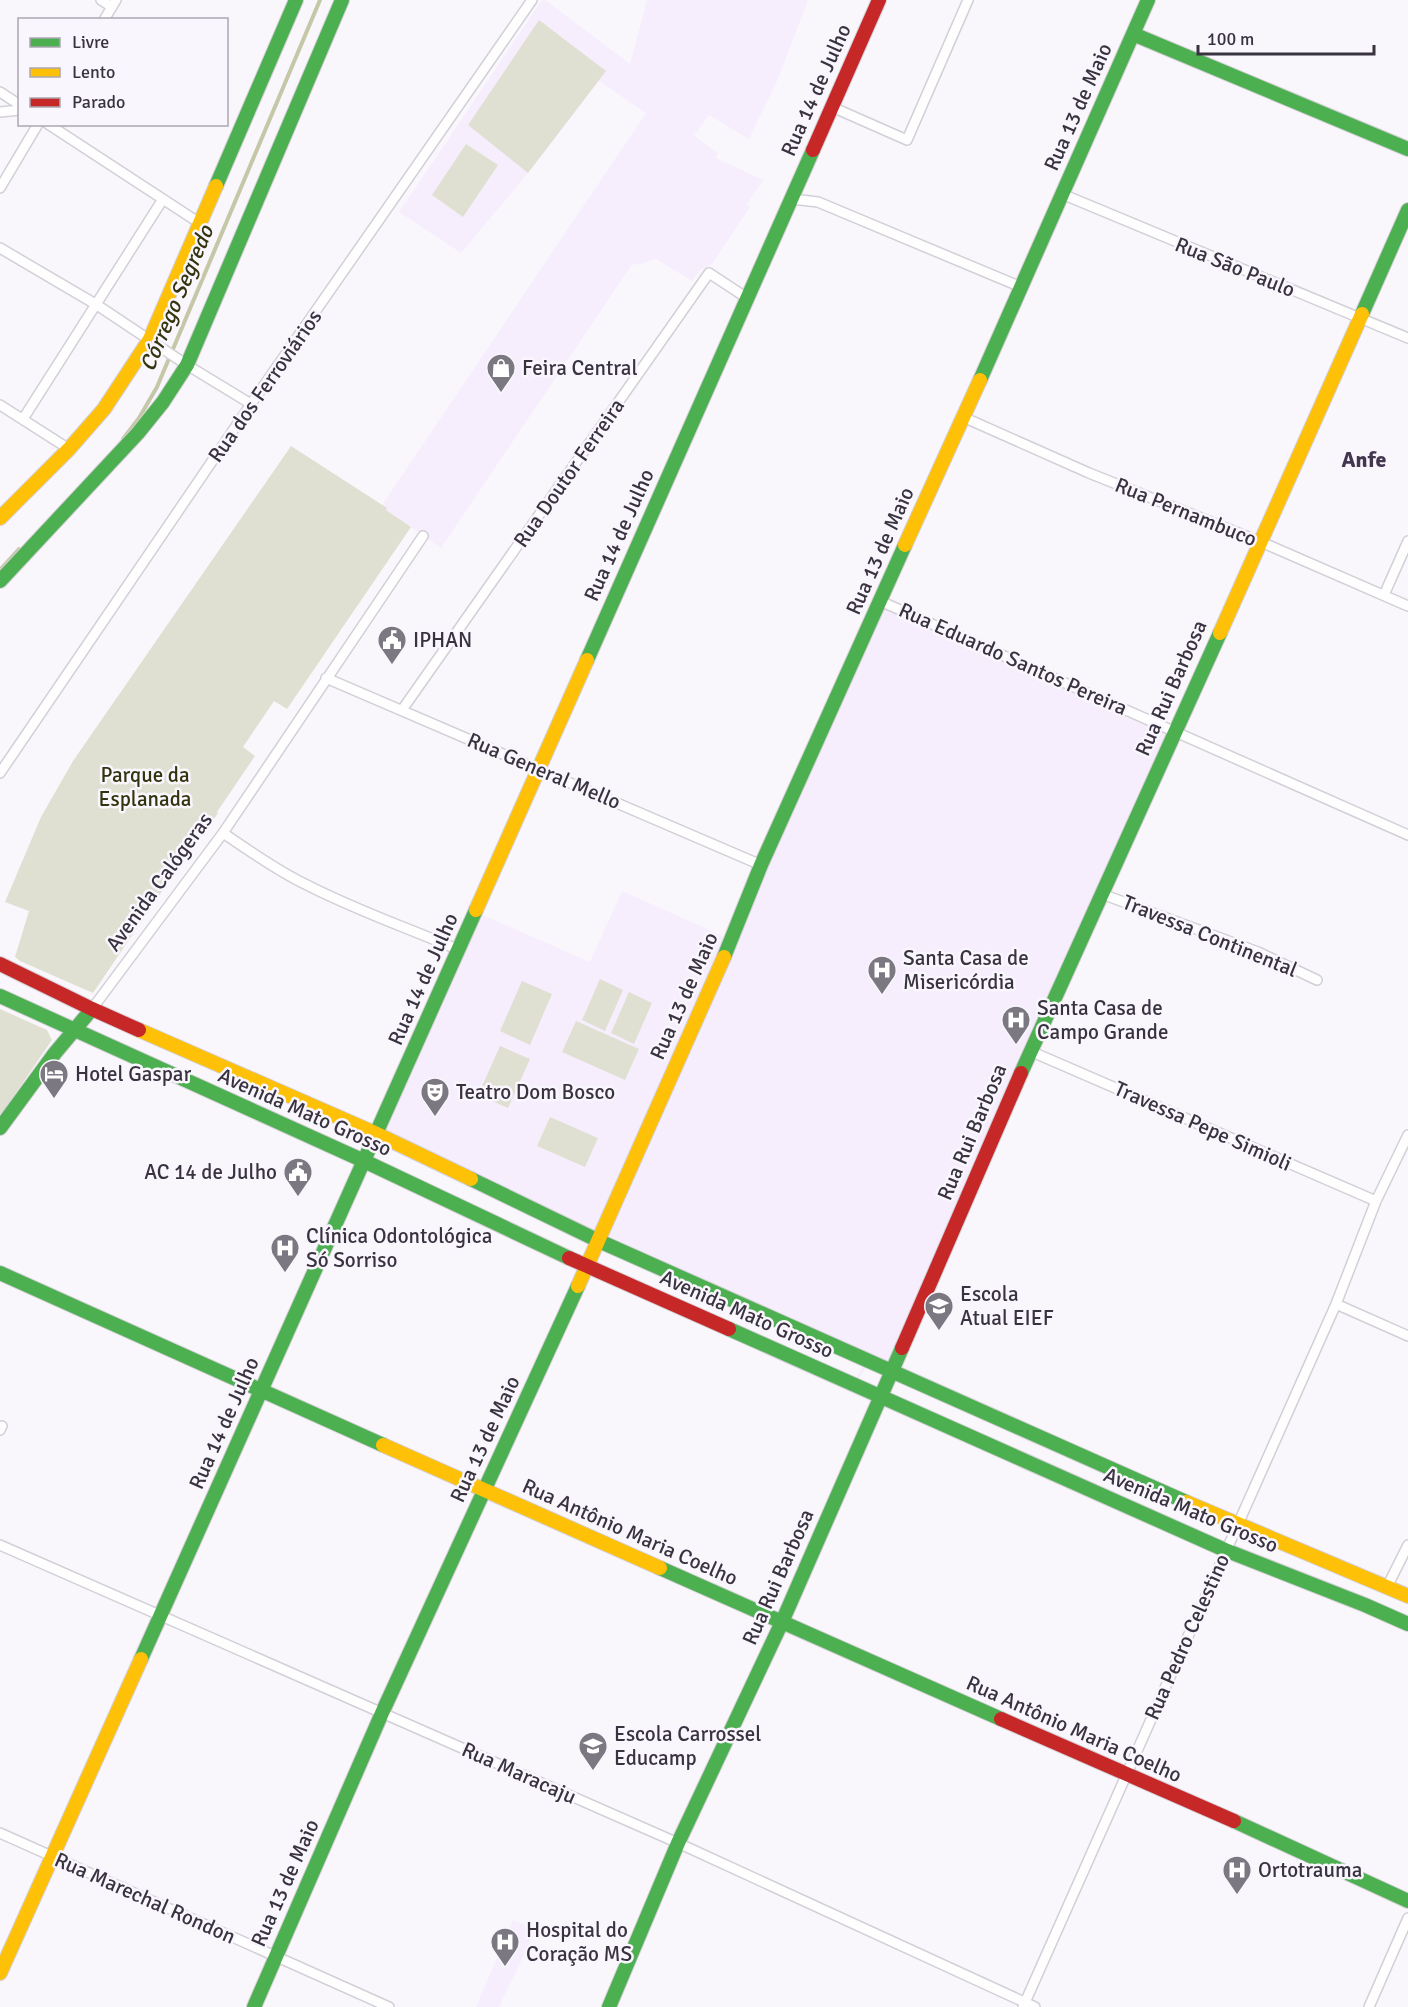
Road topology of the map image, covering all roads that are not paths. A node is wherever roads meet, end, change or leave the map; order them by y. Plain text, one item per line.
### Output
1 (101, 0) edge
2 (296, 0) edge
3 (342, 0) edge
4 (532, 0) edge
5 (879, 0) edge
6 (969, 0) edge
7 (1147, 0) edge
8 (114, 4) edge
9 (105, 18) edge
10 (1133, 34) junction
11 (0, 92) edge
12 (18, 104) edge
13 (832, 107) junction
14 (18, 110) edge
15 (0, 112) edge
16 (37, 126) edge
17 (51, 126) edge
18 (1408, 149) edge
19 (0, 188) edge
20 (1062, 194) junction
21 (792, 198) junction
22 (163, 199) junction
23 (1408, 210) edge
24 (201, 224) junction
25 (0, 248) edge
26 (1021, 287) junction
27 (747, 298) junction
28 (97, 304) junction
29 (1361, 318) junction
30 (1408, 338) edge
31 (152, 340) junction
32 (186, 364) junction
33 (251, 404) junction
34 (0, 405) edge
35 (963, 417) junction
36 (23, 419) junction
37 (69, 449) junction
38 (0, 518) edge
39 (423, 536) dead end
40 (1261, 542) junction
41 (1408, 542) edge
42 (0, 581) edge
43 (1384, 595) junction
44 (880, 601) junction
45 (1408, 606) edge
46 (326, 678) junction
47 (402, 710) junction
48 (1175, 731) junction
49 (538, 769) junction
50 (0, 773) edge
51 (223, 833) junction
52 (1408, 835) edge
53 (761, 865) junction
54 (1102, 894) junction
55 (459, 950) junction
56 (0, 964) edge
57 (1317, 980) dead end
58 (0, 996) edge
59 (92, 1009) junction
60 (75, 1030) junction
61 (1030, 1051) junction
62 (0, 1128) edge
63 (377, 1134) junction
64 (1408, 1136) edge
65 (364, 1161) junction
66 (1376, 1201) junction
67 (599, 1241) junction
68 (588, 1266) junction
69 (0, 1273) edge
70 (1336, 1304) junction
71 (1408, 1336) edge
72 (892, 1372) junction
73 (261, 1392) junction
74 (881, 1397) junction
75 (485, 1491) junction
76 (1236, 1525) junction
77 (0, 1545) edge
78 (1408, 1545) edge
79 (1226, 1550) junction
80 (1387, 1587) junction
81 (1408, 1596) edge
82 (1365, 1605) junction
83 (161, 1616) junction
84 (782, 1622) junction
85 (1408, 1624) edge
86 (382, 1713) junction
87 (1126, 1775) junction
88 (0, 1833) edge
89 (678, 1843) junction
90 (52, 1857) junction
91 (1408, 1901) edge
92 (1408, 1918) edge
93 (276, 1957) junction
94 (0, 1973) edge
95 (1024, 2005) edge
96 (254, 2007) edge
97 (389, 2007) edge
98 (609, 2007) edge
99 (1035, 2007) edge
100 (1369, 2007) edge

1 - 8 street
2 - 24 street
3 - 32 street
4 - 33 street, Rua dos Ferroviários
5 - 13 street, Rua 14 de Julho
6 - 13 street
7 - 10 street, Rua 13 de Maio
8 - 9 street
10 - 18 street
10 - 20 street, Rua 13 de Maio
11 - 12 street
13 - 21 street, Rua 14 de Julho
14 - 15 street
16 - 19 street
17 - 22 street
20 - 26 street, Rua 13 de Maio
20 - 29 street, Rua São Paulo
21 - 26 street
21 - 27 street, Rua 14 de Julho
22 - 24 street
22 - 28 street
23 - 29 street, Rua Rui Barbosa
24 - 31 street
25 - 28 street
26 - 35 street, Rua 13 de Maio
27 - 47 street, Rua Doutor Ferreira
27 - 49 street, Rua 14 de Julho
28 - 31 street
28 - 36 street
29 - 30 street, Rua São Paulo
29 - 40 street, Rua Rui Barbosa
31 - 32 street
31 - 37 street
32 - 33 street
32 - 42 street
33 - 50 street, Rua dos Ferroviários
34 - 36 street
35 - 40 street, Rua Pernambuco
35 - 44 street, Rua 13 de Maio
36 - 37 street
37 - 38 street
39 - 46 street, Avenida Calógeras
40 - 43 street, Rua Pernambuco
40 - 48 street, Rua Rui Barbosa
41 - 43 street
43 - 45 street, Rua Pernambuco
44 - 48 street, Rua Eduardo Santos Pereira
44 - 53 street, Rua 13 de Maio
46 - 47 street, Rua General Mello
46 - 51 street, Avenida Calógeras
47 - 49 street, Rua General Mello
48 - 52 street, Rua Eduardo Santos Pereira
48 - 54 street, Rua Rui Barbosa
49 - 53 street, Rua General Mello
49 - 55 street, Rua 14 de Julho
51 - 55 street
51 - 59 street, Avenida Calógeras
53 - 67 street, Rua 13 de Maio
54 - 57 street, Travessa Continental
54 - 61 street, Rua Rui Barbosa
55 - 63 street, Rua 14 de Julho
56 - 59 street, Avenida Mato Grosso
58 - 60 street, Avenida Mato Grosso
59 - 60 street, Avenida Calógeras
59 - 63 street, Avenida Mato Grosso
60 - 62 street, Avenida Calógeras
60 - 65 street, Avenida Mato Grosso
61 - 66 street, Travessa Pepe Simioli
61 - 72 street, Rua Rui Barbosa
63 - 65 street, Rua 14 de Julho
63 - 67 street, Avenida Mato Grosso
64 - 66 street, Rua Pedro Celestino
65 - 68 street, Avenida Mato Grosso
65 - 73 street, Rua 14 de Julho
66 - 70 street, Rua Pedro Celestino
67 - 68 street, Rua 13 de Maio
67 - 72 street, Avenida Mato Grosso
68 - 74 street, Avenida Mato Grosso
68 - 75 street, Rua 13 de Maio
69 - 73 street, Rua Antônio Maria Coelho
70 - 71 street
70 - 76 street, Rua Pedro Celestino
72 - 74 street, Rua Rui Barbosa
72 - 76 street, Avenida Mato Grosso
73 - 75 street, Rua Antônio Maria Coelho
73 - 83 street, Rua 14 de Julho
74 - 79 street, Avenida Mato Grosso
74 - 84 street, Rua Rui Barbosa
75 - 84 street, Rua Antônio Maria Coelho
75 - 86 street, Rua 13 de Maio
76 - 79 street, Rua Pedro Celestino
76 - 80 street, Avenida Mato Grosso
77 - 83 street, Rua Maracaju
78 - 80 street
79 - 82 street, Avenida Mato Grosso
79 - 87 street, Rua Pedro Celestino
80 - 81 street, Avenida Mato Grosso
80 - 82 street
82 - 85 street, Avenida Mato Grosso
83 - 86 street, Rua Maracaju
83 - 90 street, Rua 14 de Julho
84 - 87 street, Rua Antônio Maria Coelho
84 - 89 street, Rua Rui Barbosa
86 - 89 street, Rua Maracaju
86 - 93 street, Rua 13 de Maio
87 - 91 street, Rua Antônio Maria Coelho
87 - 95 street, Rua Pedro Celestino
88 - 90 street, Rua Marechal Rondon
89 - 95 street, Rua Maracaju
89 - 98 street, Rua Rui Barbosa
90 - 93 street, Rua Marechal Rondon
90 - 94 street, Rua 14 de Julho
92 - 100 street
93 - 96 street, Rua 13 de Maio
93 - 97 street, Rua Marechal Rondon
95 - 99 street, Rua Maracaju

